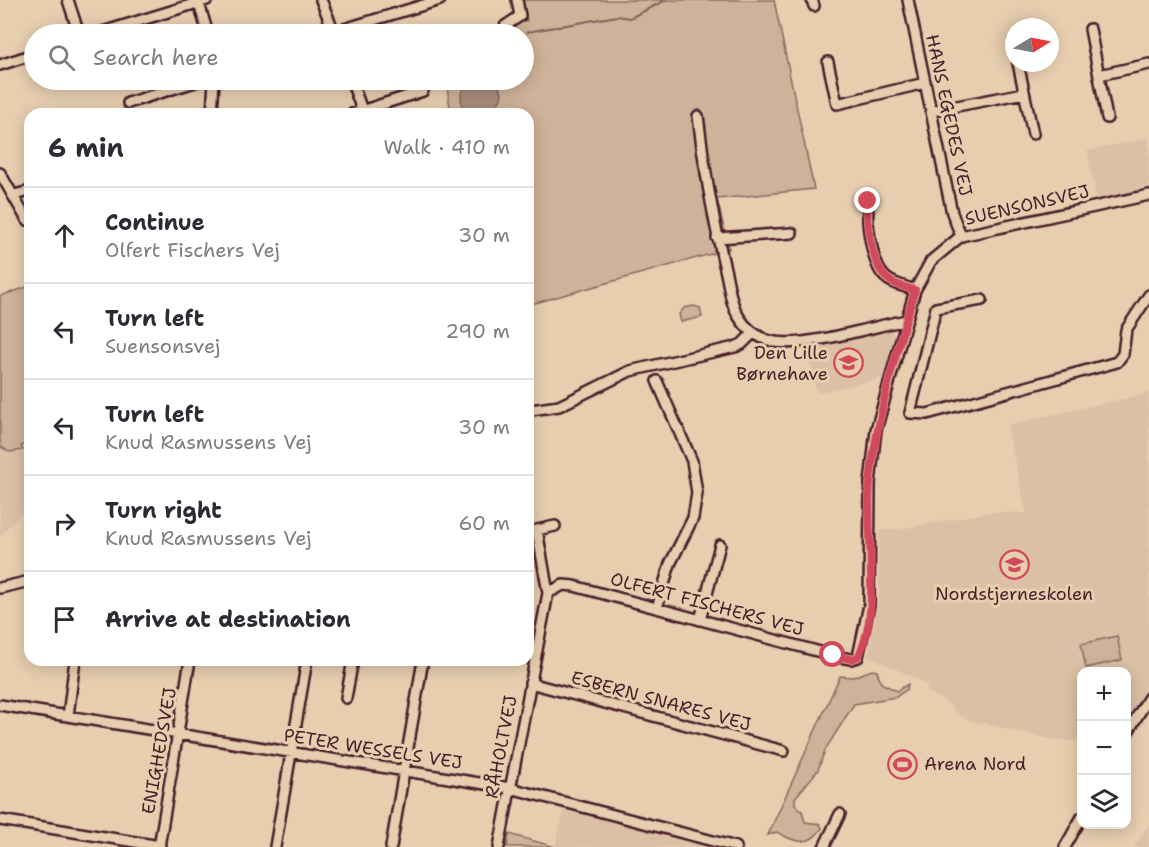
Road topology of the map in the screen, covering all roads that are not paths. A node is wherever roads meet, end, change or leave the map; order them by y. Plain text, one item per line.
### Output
1 (68, 0) edge
2 (321, 0) edge
3 (440, 0) edge
4 (517, 0) edge
5 (908, 0) edge
6 (201, 1) edge
7 (76, 24) edge
8 (128, 24) edge
9 (206, 24) edge
10 (330, 24) edge
11 (363, 24) edge
12 (508, 24) edge
13 (1090, 29) dead end
14 (24, 57) edge
15 (828, 62) dead end
16 (1149, 64) edge
17 (0, 65) edge
18 (1020, 72) edge
19 (1099, 75) junction
20 (926, 83) junction
21 (169, 90) edge
22 (213, 90) edge
23 (355, 90) edge
24 (423, 91) dead end
25 (1024, 93) junction
26 (128, 103) dead end
27 (212, 108) edge
28 (361, 108) edge
29 (368, 108) edge
30 (931, 111) junction
31 (698, 116) dead end
32 (1107, 118) dead end
33 (1033, 134) dead end
34 (0, 173) edge
35 (24, 192) edge
36 (14, 195) junction
37 (1149, 195) edge
38 (868, 201) dead end
39 (24, 214) edge
40 (792, 233) dead end
41 (961, 236) junction
42 (717, 238) junction
43 (915, 290) junction
44 (1149, 295) edge
45 (982, 300) dead end
46 (906, 320) junction
47 (753, 333) junction
48 (657, 381) dead end
49 (534, 410) edge
50 (555, 526) dead end
51 (720, 545) dead end
52 (24, 582) edge
53 (0, 588) edge
54 (548, 593) junction
55 (657, 608) junction
56 (700, 620) junction
57 (858, 657) joint
58 (534, 663) edge
59 (74, 666) edge
60 (189, 666) edge
61 (307, 666) edge
62 (352, 666) edge
63 (422, 666) edge
64 (533, 666) edge
65 (530, 683) junction
66 (1149, 697) edge
67 (346, 698) dead end
68 (0, 705) edge
69 (68, 717) junction
70 (1131, 727) edge
71 (179, 735) junction
72 (784, 751) dead end
73 (291, 753) junction
74 (404, 770) junction
75 (510, 788) junction
76 (840, 814) dead end
77 (0, 820) edge
78 (1077, 826) edge
79 (160, 847) edge
80 (274, 847) edge
81 (391, 847) edge
82 (499, 847) edge
83 (736, 847) edge
84 (824, 847) edge
85 (1065, 847) edge

1 - 7 street
2 - 10 street
3 - 11 street
4 - 12 street
5 - 20 street, HANS EGEDES VEJ
6 - 8 street
6 - 9 street
13 - 19 street
14 - 17 street
15 - 20 street
16 - 19 street
18 - 25 street
19 - 32 street
20 - 30 street, HANS EGEDES VEJ
21 - 26 street
22 - 27 street
23 - 28 street
24 - 29 street
25 - 30 street
25 - 33 street
30 - 41 street, HANS EGEDES VEJ
31 - 42 street
34 - 36 street
35 - 36 street
36 - 39 street
37 - 41 street, SUENSONSVEJ
38 - 43 street
40 - 42 street
41 - 43 street, SUENSONSVEJ
42 - 47 street
43 - 46 street, SUENSONSVEJ
44 - 45 street
46 - 47 street
46 - 57 street, SUENSONSVEJ
47 - 49 street
48 - 55 street
50 - 54 street, RÅHOLTVEJ
51 - 56 street
52 - 53 street
54 - 55 street, OLFERT FISCHERS VEJ
54 - 58 street, RÅHOLTVEJ
55 - 56 street, OLFERT FISCHERS VEJ
56 - 57 street, OLFERT FISCHERS VEJ
59 - 69 street
60 - 71 street, ENIGHEDSVEJ
61 - 73 street
62 - 67 street
63 - 74 street
64 - 65 street, RÅHOLTVEJ
65 - 72 street, ESBERN SNARES VEJ
65 - 75 street, RÅHOLTVEJ
66 - 70 street
68 - 69 street, PETER WESSELS VEJ
69 - 71 street, PETER WESSELS VEJ
71 - 73 street, PETER WESSELS VEJ
71 - 79 street, ENIGHEDSVEJ
73 - 74 street, PETER WESSELS VEJ
73 - 80 street
74 - 75 street, PETER WESSELS VEJ
74 - 81 street
75 - 82 street, RÅHOLTVEJ
75 - 83 street, PETER WESSELS VEJ
76 - 84 street
77 - 79 street
78 - 85 street

